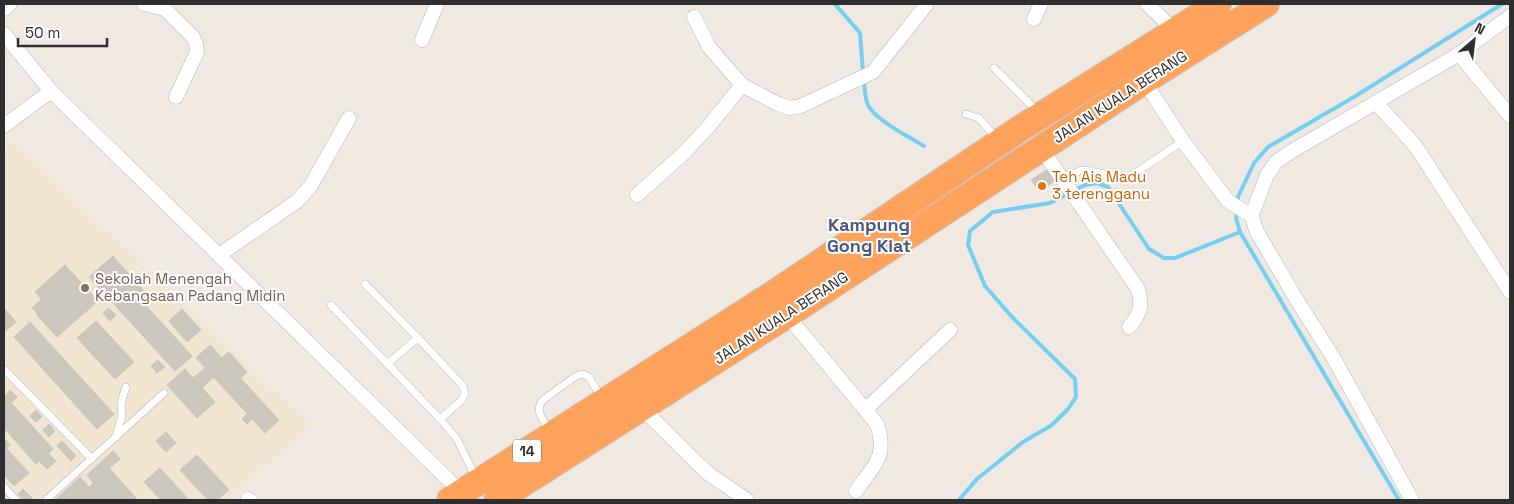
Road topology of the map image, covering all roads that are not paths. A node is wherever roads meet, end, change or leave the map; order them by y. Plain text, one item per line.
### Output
1 (10, 4) edge
2 (144, 4) edge
3 (437, 4) edge
4 (927, 4) edge
5 (1041, 4) edge
6 (1147, 4) edge
7 (1218, 4) edge
8 (1266, 4) edge
9 (170, 6) edge
10 (4, 9) edge
11 (1510, 16) edge
12 (694, 17) dead end
13 (1034, 18) dead end
14 (1175, 31) junction
15 (422, 40) dead end
16 (6, 41) edge
17 (1459, 54) junction
18 (994, 68) dead end
19 (1144, 81) junction
20 (742, 85) junction
21 (51, 91) junction
22 (176, 97) dead end
23 (1376, 103) junction
24 (966, 114) dead end
25 (1042, 115) junction
26 (1510, 116) edge
27 (349, 118) dead end
28 (4, 126) edge
29 (1184, 141) junction
30 (1000, 142) junction
31 (1041, 148) junction
32 (1065, 183) junction
33 (637, 195) dead end
34 (1249, 214) junction
35 (219, 255) junction
36 (365, 284) dead end
37 (1510, 292) edge
38 (331, 305) dead end
39 (787, 315) junction
40 (1129, 327) dead end
41 (950, 330) dead end
42 (418, 338) junction
43 (387, 364) junction
44 (4, 369) edge
45 (126, 387) dead end
46 (164, 393) dead end
47 (606, 400) junction
48 (642, 408) junction
49 (865, 410) junction
50 (440, 419) junction
51 (551, 435) junction
52 (116, 437) junction
53 (92, 459) junction
54 (4, 487) edge
55 (856, 491) dead end
56 (463, 492) edge
57 (16, 500) edge
58 (46, 500) edge
59 (497, 500) edge
60 (747, 500) edge
61 (1412, 500) edge

1 - 10 street
2 - 9 street
3 - 15 street
4 - 20 street
5 - 13 street
6 - 14 street
7 - 14 highway, JALAN KUALA BERANG / 14
8 - 19 highway, JALAN KUALA BERANG / 14
9 - 22 street
11 - 17 street
12 - 20 street
14 - 25 highway, JALAN KUALA BERANG / 14
16 - 21 street
17 - 23 street
17 - 26 street
18 - 25 lane
19 - 29 street
19 - 31 highway, JALAN KUALA BERANG / 14
20 - 33 street
21 - 28 street
21 - 35 street
23 - 34 street
23 - 37 street
24 - 30 lane
25 - 30 highway, JALAN KUALA BERANG / 14
27 - 35 street
29 - 32 lane
29 - 34 street
30 - 47 highway, JALAN KUALA BERANG / 14
31 - 32 street
31 - 39 highway, JALAN KUALA BERANG / 14
32 - 40 street
34 - 61 street
35 - 56 street
36 - 42 lane
38 - 43 lane
39 - 48 highway, JALAN KUALA BERANG / 14
39 - 49 street
41 - 49 street
42 - 43 lane
42 - 50 lane
43 - 50 lane
44 - 53 lane
45 - 52 lane
46 - 52 lane
47 - 48 highway
47 - 51 highway, JALAN KUALA BERANG / 14
47 - 51 lane
48 - 59 highway, JALAN KUALA BERANG / 14
48 - 60 street
49 - 55 street
50 - 56 lane
51 - 56 highway, JALAN KUALA BERANG / 14
52 - 53 lane
53 - 58 lane
54 - 57 lane

